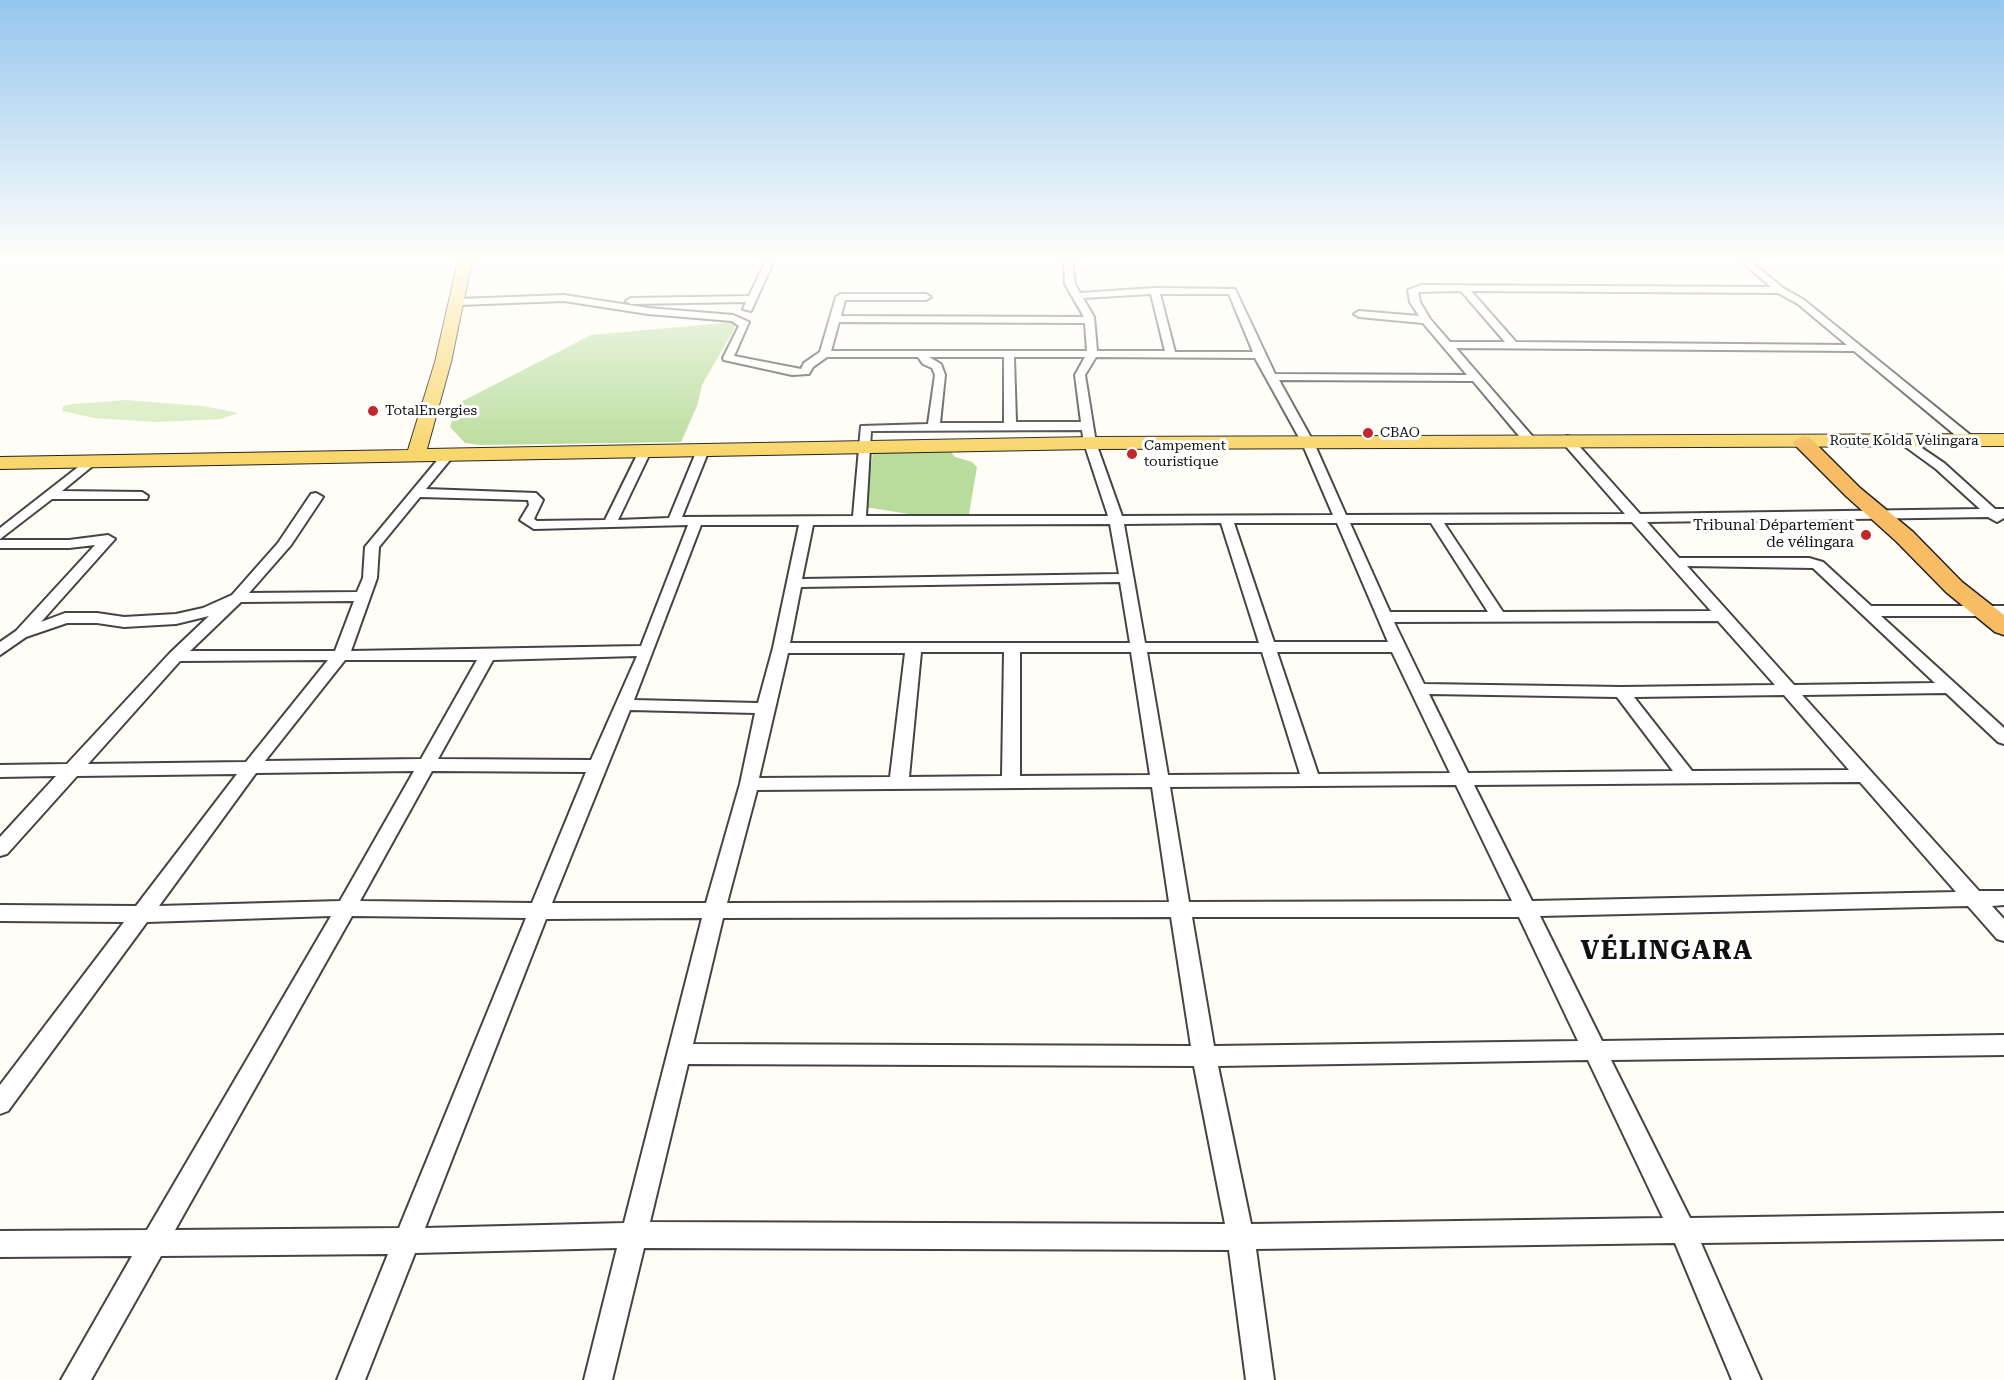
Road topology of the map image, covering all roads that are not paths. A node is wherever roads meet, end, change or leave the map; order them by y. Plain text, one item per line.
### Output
1 (452, 325) edge
2 (744, 325) edge
3 (835, 325) edge
4 (1089, 325) edge
5 (1164, 325) edge
6 (1247, 325) edge
7 (1430, 325) edge
8 (1496, 325) edge
9 (1828, 325) edge
10 (1446, 345) junction
11 (1513, 345) junction
12 (1854, 348) junction
13 (825, 354) junction
14 (921, 354) junction
15 (1009, 354) junction
16 (1092, 355) junction
17 (1171, 355) junction
18 (1259, 355) junction
19 (1273, 377) junction
20 (1476, 378) junction
21 (934, 426) junction
22 (1011, 426) junction
23 (1089, 434) junction
24 (1529, 440) junction
25 (1567, 440) junction
26 (2004, 440) edge
27 (1970, 441) junction
28 (1803, 442) junction
29 (1907, 442) junction
30 (1308, 443) junction
31 (864, 447) junction
32 (703, 450) junction
33 (645, 451) junction
34 (449, 454) junction
35 (416, 455) junction
36 (91, 461) junction
37 (0, 463) edge
38 (416, 494) junction
39 (50, 495) junction
40 (141, 496) dead end
41 (316, 497) dead end
42 (1998, 513) edge
43 (1880, 515) junction
44 (1340, 517) junction
45 (1639, 518) junction
46 (1116, 519) junction
47 (1226, 519) junction
48 (1435, 519) junction
49 (859, 520) junction
50 (674, 521) junction
51 (696, 521) junction
52 (807, 521) junction
53 (610, 523) junction
54 (2004, 525) edge
55 (0, 536) edge
56 (0, 544) edge
57 (1677, 562) junction
58 (1127, 578) junction
59 (796, 583) junction
60 (364, 596) junction
61 (237, 598) junction
62 (1994, 610) edge
63 (1866, 611) junction
64 (1499, 616) junction
65 (1724, 616) junction
66 (1385, 617) junction
67 (2004, 627) edge
68 (21, 634) junction
69 (1266, 646) junction
70 (1398, 647) junction
71 (781, 648) junction
72 (1140, 648) junction
73 (913, 649) junction
74 (1012, 649) junction
75 (0, 650) edge
76 (647, 651) junction
77 (341, 655) junction
78 (488, 655) junction
79 (176, 656) junction
80 (1788, 688) junction
81 (1950, 688) junction
82 (1419, 689) junction
83 (1622, 692) junction
84 (624, 705) junction
85 (765, 708) junction
86 (2002, 735) edge
87 (428, 765) junction
88 (597, 765) junction
89 (251, 767) junction
90 (74, 769) junction
91 (0, 771) edge
92 (1864, 776) junction
93 (1461, 778) junction
94 (1688, 778) junction
95 (1161, 779) junction
96 (1311, 779) junction
97 (1011, 781) junction
98 (899, 782) junction
99 (749, 784) junction
100 (0, 849) edge
101 (1974, 898) junction
102 (2004, 898) edge
103 (346, 908) junction
104 (1181, 908) junction
105 (715, 909) junction
106 (1527, 909) junction
107 (540, 911) junction
108 (0, 913) edge
109 (144, 915) junction
110 (2004, 933) edge
111 (2004, 1045) edge
112 (1593, 1050) junction
113 (681, 1054) junction
114 (1204, 1056) junction
115 (0, 1104) edge
116 (2004, 1226) edge
117 (1683, 1232) junction
118 (635, 1235) junction
119 (1241, 1237) junction
120 (156, 1241) junction
121 (405, 1241) junction
122 (0, 1244) edge
123 (75, 1380) edge
124 (351, 1380) edge
125 (598, 1380) edge
126 (1260, 1380) edge
127 (1747, 1380) edge

1 - 35 main road
2 - 13 street
3 - 13 street
4 - 16 street
5 - 17 street
6 - 18 street
7 - 10 street
8 - 11 street
9 - 12 street
10 - 11 street
10 - 20 street
11 - 12 street
12 - 27 street
13 - 14 street
14 - 15 street
14 - 21 street
15 - 16 street
15 - 22 street
16 - 17 street
16 - 23 street
17 - 18 street
18 - 19 street
19 - 20 street
19 - 30 street
20 - 24 street
21 - 22 street
21 - 31 street
22 - 23 street
23 - 30 main road, Route Kolda Velingara
23 - 31 main road, Route Kolda Velingara
23 - 46 street
24 - 25 main road, Route Kolda Velingara
24 - 30 main road, Route Kolda Velingara
25 - 28 main road, Route Kolda Velingara
25 - 45 street
26 - 27 main road, Route Kolda Velingara
27 - 29 main road, Route Kolda Velingara
28 - 29 main road, Route Kolda Velingara
28 - 43 highway
29 - 42 street
30 - 44 street
31 - 32 main road, Route Kolda Velingara
31 - 49 street
32 - 33 main road, Route Kolda Velingara
32 - 50 street
33 - 34 main road, Route Kolda Velingara
33 - 53 street
34 - 35 main road, Route Kolda Velingara
34 - 38 street
35 - 36 main road, Route Kolda Velingara
36 - 37 main road, Route Kolda Velingara
36 - 39 street
38 - 53 street
38 - 60 street
39 - 40 street
39 - 55 street
41 - 61 street
42 - 43 street
42 - 54 street
43 - 45 street
43 - 62 highway
44 - 47 street
44 - 48 street
44 - 66 street
45 - 48 street
45 - 57 street
46 - 47 street
46 - 49 street
46 - 58 street
47 - 69 street
48 - 64 street
49 - 52 street
50 - 51 street
50 - 53 street
51 - 52 street
51 - 76 street
52 - 59 street
56 - 68 street
57 - 63 street
57 - 65 street
58 - 59 street
58 - 72 street
59 - 71 street
60 - 61 street
60 - 77 street
61 - 68 street
61 - 79 street
62 - 63 street
62 - 67 highway
63 - 81 street
64 - 65 street
64 - 66 street
65 - 80 street
66 - 70 street
68 - 75 street
69 - 70 street
69 - 72 street
69 - 96 street
70 - 82 street
71 - 73 street
71 - 85 street
72 - 74 street
72 - 95 street
73 - 74 street
73 - 98 street
74 - 97 street
76 - 78 street
76 - 84 street
77 - 78 street
77 - 79 street
77 - 89 street
78 - 87 street
79 - 90 street
80 - 81 street
80 - 83 street
80 - 92 street
81 - 86 street
82 - 83 street
82 - 93 street
83 - 94 street
84 - 85 street
84 - 88 street
85 - 99 street
87 - 88 street
87 - 89 street
87 - 103 street
88 - 107 street
89 - 90 street
89 - 109 street
90 - 91 street
90 - 100 street
92 - 94 street
92 - 101 street
93 - 94 street
93 - 96 street
93 - 106 street
95 - 96 street
95 - 97 street
95 - 104 street
97 - 98 street
98 - 99 street
99 - 105 street
101 - 102 street
101 - 106 street
101 - 110 street
103 - 107 street
103 - 109 street
103 - 120 street
104 - 105 street
104 - 106 street
104 - 114 street
105 - 107 street
105 - 113 street
106 - 112 street
107 - 121 street
108 - 109 street
109 - 115 street
111 - 112 street
112 - 114 street
112 - 117 street
113 - 114 street
113 - 118 street
114 - 119 street
116 - 117 street
117 - 119 street
117 - 127 street
118 - 119 street
118 - 121 street
118 - 125 street
119 - 126 street
120 - 121 street
120 - 122 street
120 - 123 street
121 - 124 street

